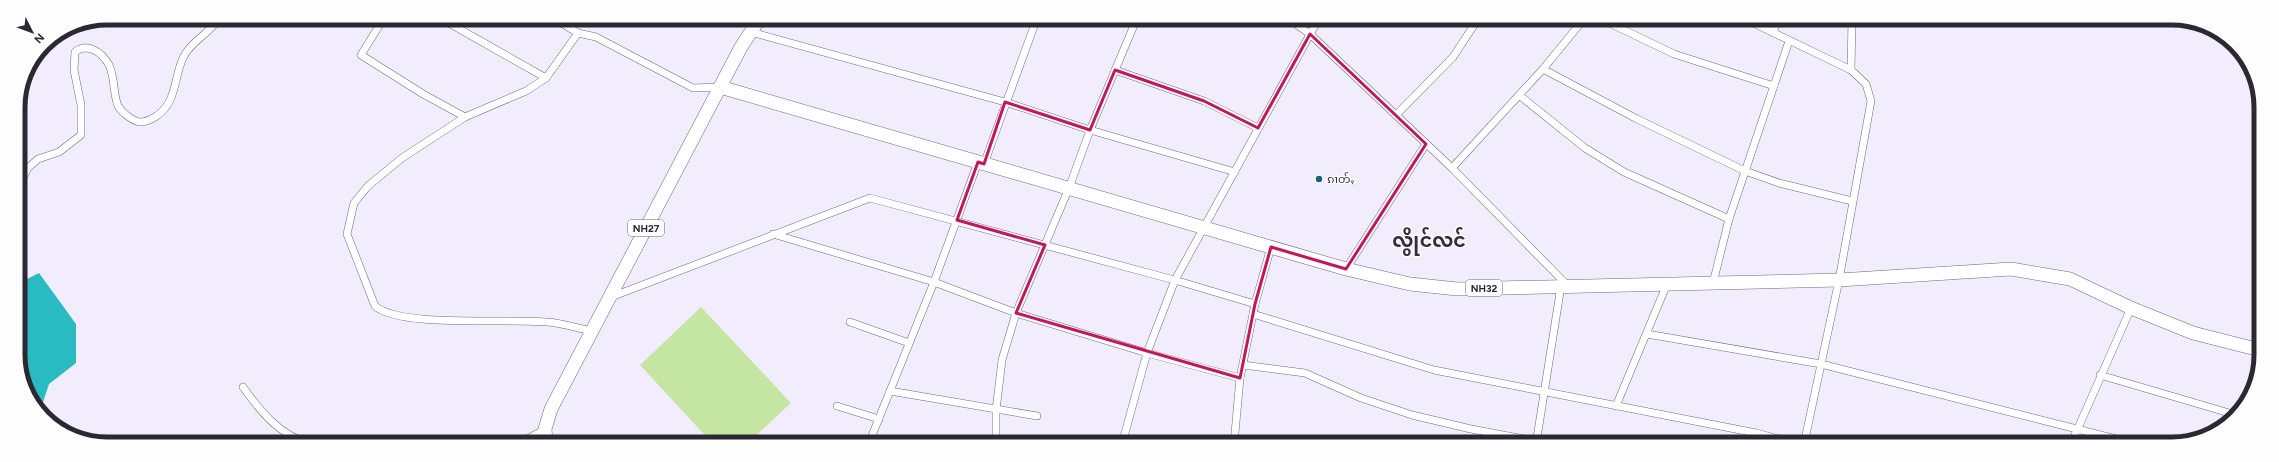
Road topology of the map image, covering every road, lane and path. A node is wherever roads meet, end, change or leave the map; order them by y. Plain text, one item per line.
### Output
1 (212, 25) edge
2 (380, 25) edge
3 (451, 25) edge
4 (565, 25) edge
5 (756, 25) edge
6 (1034, 25) edge
7 (1133, 25) edge
8 (1298, 25) edge
9 (1315, 25) edge
10 (1579, 25) edge
11 (1614, 25) edge
12 (1756, 25) edge
13 (1775, 25) edge
14 (1852, 25) edge
15 (1473, 26) edge
16 (751, 32) junction
17 (578, 33) junction
18 (1772, 33) junction
19 (1310, 34) junction
20 (1789, 41) junction
21 (1544, 69) junction
22 (1115, 70) junction
23 (1851, 70) junction
24 (546, 78) junction
25 (1774, 86) junction
26 (720, 87) junction
27 (1519, 95) junction
28 (1005, 102) junction
29 (1396, 115) junction
30 (465, 116) junction
31 (1258, 128) junction
32 (1090, 130) junction
33 (1426, 144) junction
34 (981, 163) junction
35 (1452, 168) junction
36 (1745, 171) junction
37 (1235, 172) junction
38 (25, 173) edge
39 (1069, 188) junction
40 (1852, 201) junction
41 (1729, 219) junction
42 (957, 220) junction
43 (1204, 228) junction
44 (773, 234) junction
45 (1044, 245) junction
46 (1271, 247) junction
47 (1346, 269) junction
48 (1176, 280) junction
49 (1839, 280) junction
50 (934, 282) junction
51 (1713, 283) junction
52 (1667, 284) junction
53 (1565, 286) junction
54 (609, 298) junction
55 (1255, 304) junction
56 (2131, 308) junction
57 (1016, 313) junction
58 (1253, 314) junction
59 (850, 322) dead end
60 (592, 331) junction
61 (1647, 334) junction
62 (909, 343) junction
63 (2254, 348) edge
64 (1147, 353) junction
65 (1821, 364) junction
66 (1243, 365) junction
67 (2100, 375) junction
68 (1240, 378) junction
69 (243, 387) dead end
70 (890, 391) junction
71 (1544, 393) junction
72 (837, 406) dead end
73 (1616, 406) junction
74 (996, 410) junction
75 (2230, 413) edge
76 (1037, 416) dead end
77 (879, 419) junction
78 (2077, 428) junction
79 (546, 429) junction
80 (295, 437) edge
81 (531, 437) edge
82 (546, 437) edge
83 (872, 437) edge
84 (996, 437) edge
85 (1124, 437) edge
86 (1235, 437) edge
87 (1511, 437) edge
88 (1537, 437) edge
89 (1771, 437) edge
90 (1805, 437) edge
91 (2074, 437) edge
92 (2110, 437) edge

1 - 38 street
2 - 30 street
3 - 24 street
4 - 17 street
5 - 16 highway, NH27
6 - 28 street
7 - 22 street
8 - 19 street
9 - 19 street
10 - 21 street
11 - 25 street
12 - 18 street
13 - 18 street
14 - 23 street
15 - 29 street
16 - 26 highway, NH27
16 - 28 street
17 - 24 street
17 - 26 street
18 - 20 street
19 - 29 street
19 - 31 street
20 - 23 street
20 - 25 street
21 - 27 street
21 - 36 street
22 - 31 street
22 - 32 street
23 - 40 street
24 - 30 street
25 - 36 street
26 - 34 highway, NH32
26 - 54 highway, NH27
27 - 35 street
27 - 41 street
28 - 32 street
28 - 34 street
29 - 33 street
30 - 60 street
31 - 37 street
32 - 37 street
32 - 39 street
33 - 35 street
33 - 47 street
34 - 39 highway, NH32
34 - 42 street
35 - 53 street
36 - 40 street
36 - 41 street
37 - 43 street
39 - 43 highway, NH32
39 - 45 street
40 - 49 street
41 - 51 street
42 - 44 street
42 - 45 street
42 - 50 street
43 - 46 highway, NH32
43 - 48 street
44 - 50 street
44 - 54 street
45 - 48 street
45 - 57 street
46 - 47 highway, NH32
46 - 55 street
47 - 53 highway, NH32
48 - 55 street
48 - 64 street
49 - 51 highway, NH32
49 - 56 highway, NH32
49 - 65 street
50 - 57 street
50 - 62 street
51 - 52 highway, NH32
52 - 53 highway, NH32
52 - 61 street
53 - 71 street
54 - 60 highway, NH27
55 - 58 street
56 - 63 highway, NH32
56 - 67 street
57 - 64 street
57 - 74 street
58 - 66 street
58 - 71 street
59 - 62 street
60 - 79 highway, NH27
61 - 65 street
61 - 73 street
62 - 70 street
64 - 68 street
64 - 85 street
65 - 78 street
65 - 90 street
66 - 68 street
66 - 87 street
67 - 75 street
67 - 78 street
68 - 86 street
69 - 80 street
70 - 74 street
70 - 77 street
71 - 73 street
71 - 88 street
72 - 77 street
73 - 89 street
74 - 76 street
74 - 84 street
77 - 83 street
78 - 91 street
78 - 92 street
79 - 81 street
79 - 82 highway, NH27

